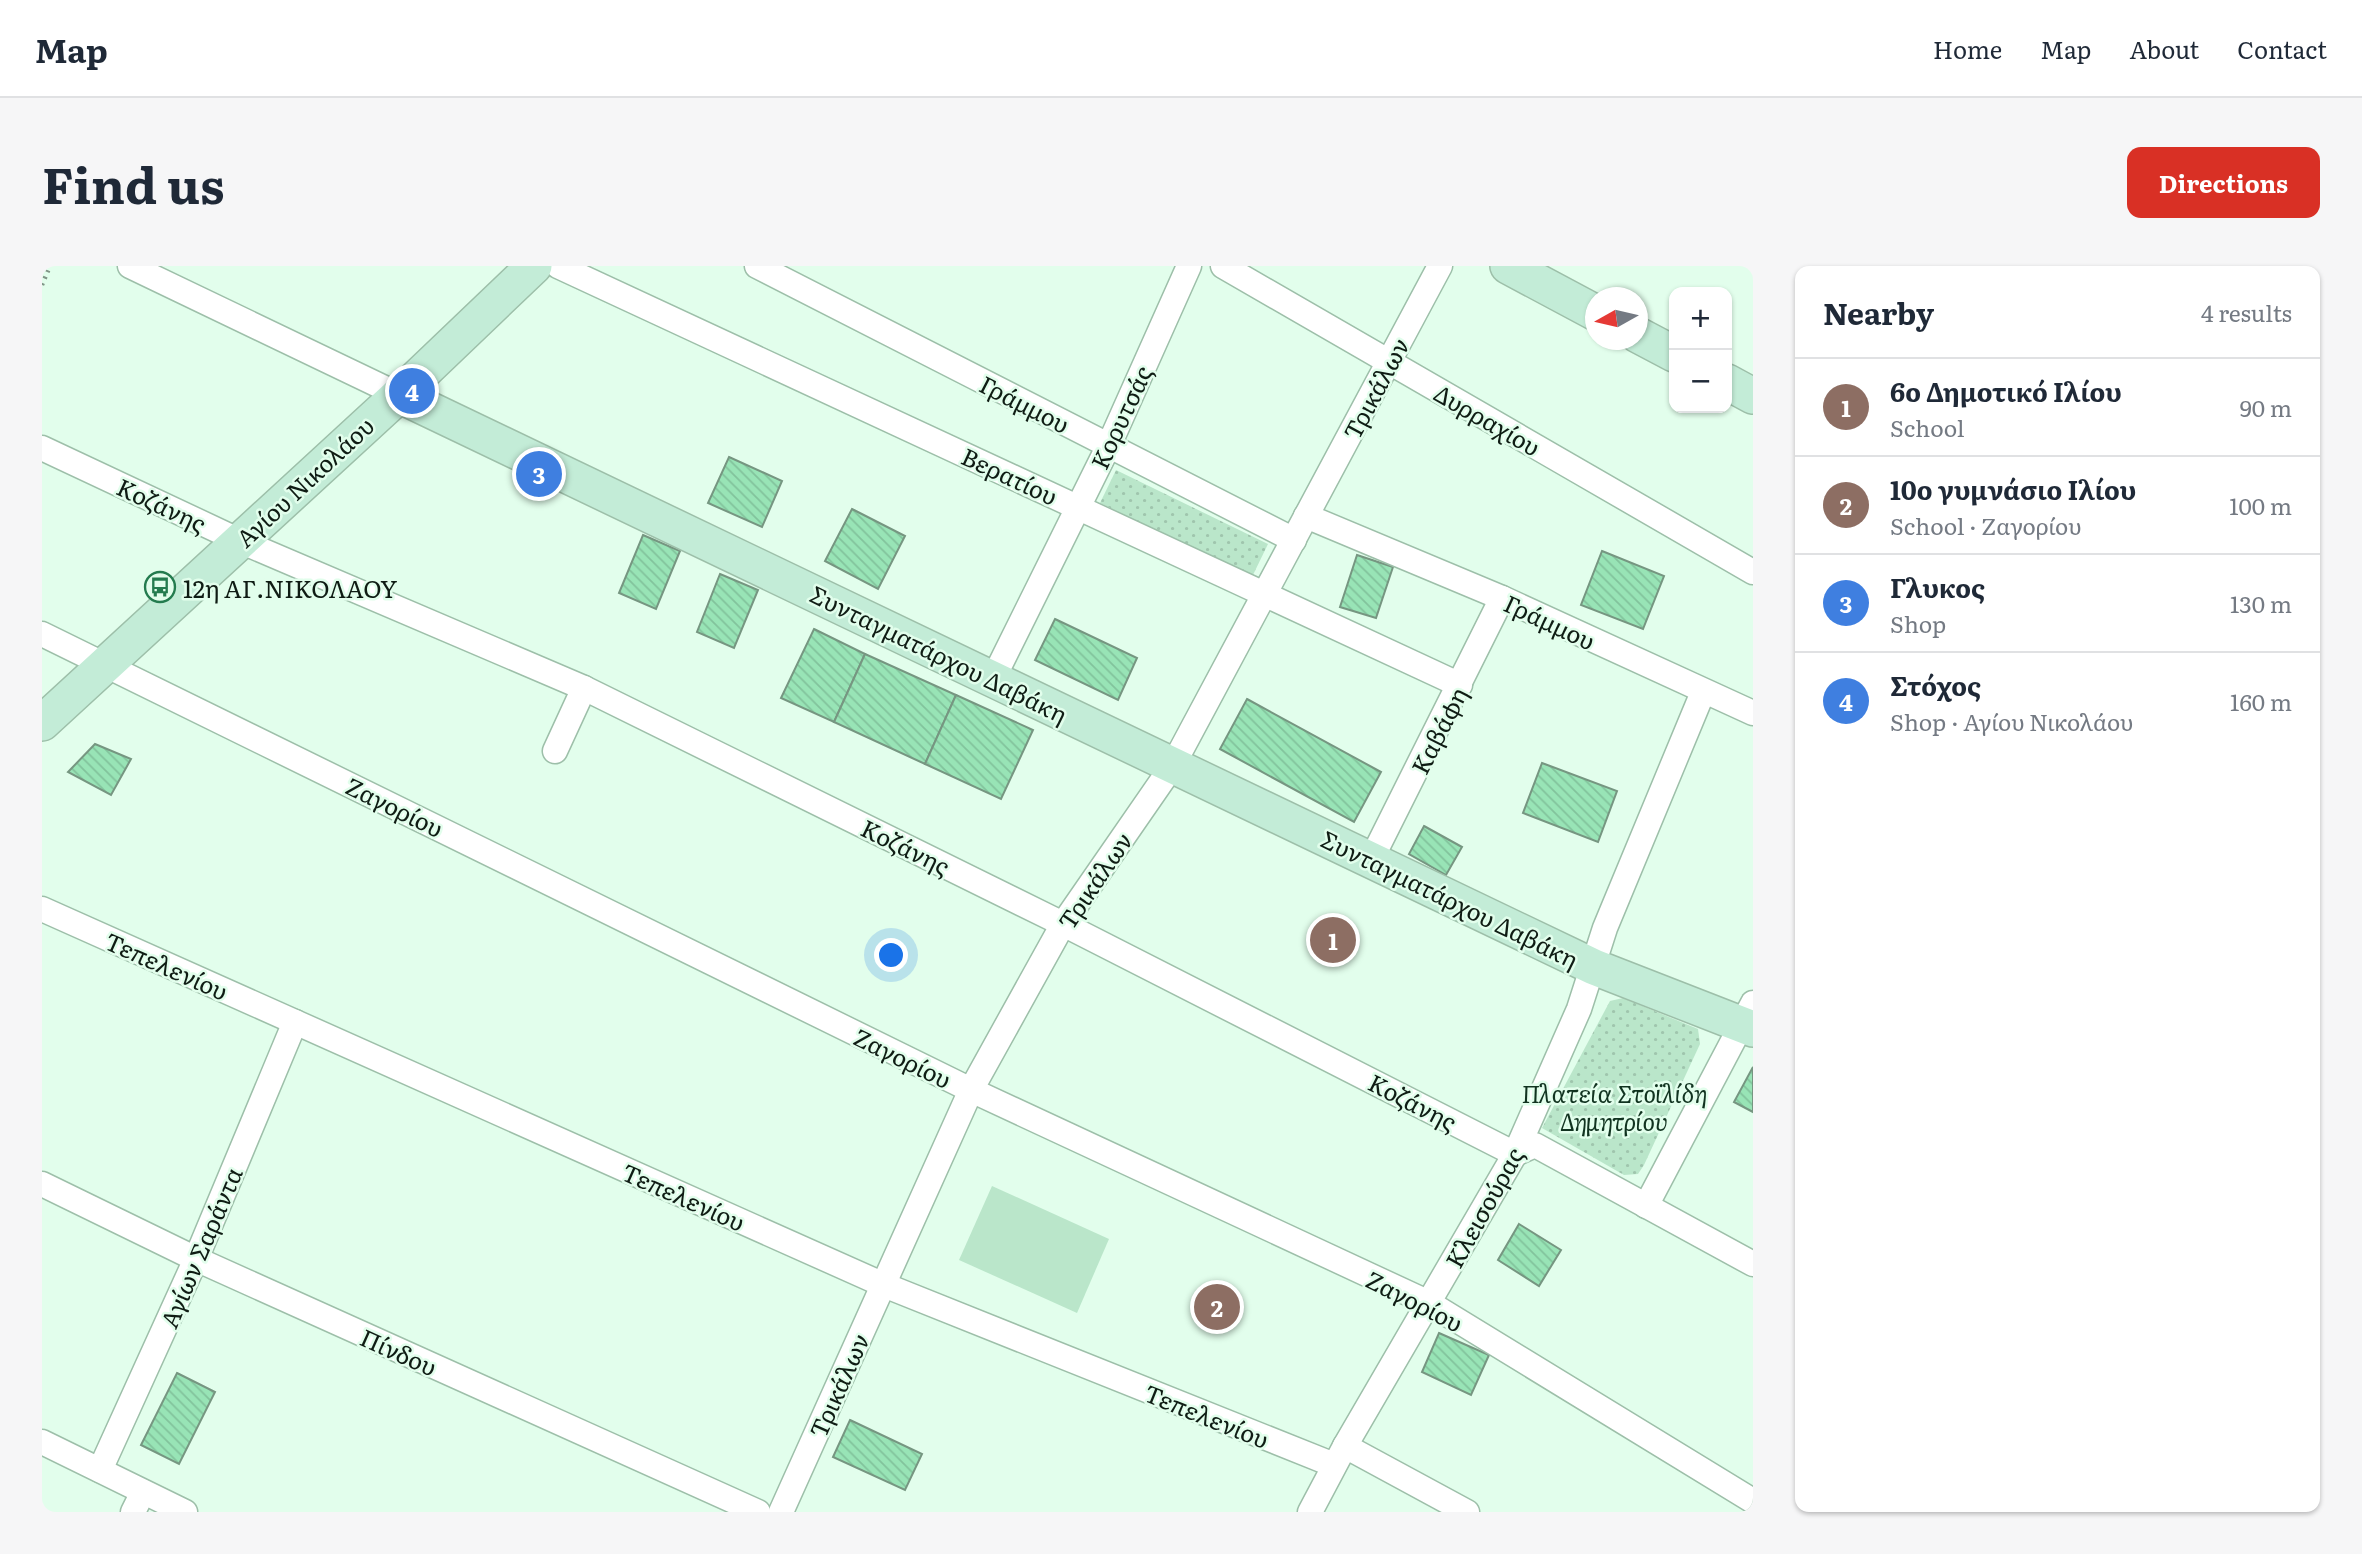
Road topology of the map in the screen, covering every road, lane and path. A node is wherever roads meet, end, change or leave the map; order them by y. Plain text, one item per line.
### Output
1 (50, 266) edge
2 (130, 266) edge
3 (534, 266) edge
4 (558, 266) edge
5 (757, 266) edge
6 (1189, 266) edge
7 (1223, 266) edge
8 (1440, 266) edge
9 (1508, 266) edge
10 (42, 285) edge
11 (1585, 308) edge
12 (1648, 341) edge
13 (1669, 352) edge
14 (1389, 362) junction
15 (1732, 385) edge
16 (398, 395) junction
17 (1753, 396) edge
18 (1109, 445) junction
19 (42, 448) edge
20 (1078, 506) junction
21 (1306, 516) junction
22 (1294, 540) junction
23 (240, 541) junction
24 (1753, 572) edge
25 (1264, 593) junction
26 (1502, 598) junction
27 (42, 634) edge
28 (106, 664) junction
29 (993, 679) junction
30 (1461, 685) junction
31 (584, 688) junction
32 (1703, 692) junction
33 (1753, 713) edge
34 (42, 723) edge
35 (555, 751) dead end
36 (1172, 765) junction
37 (1371, 860) junction
38 (42, 909) edge
39 (1063, 924) junction
40 (1594, 967) junction
41 (1749, 1019) edge
42 (295, 1022) junction
43 (971, 1090) junction
44 (1515, 1154) junction
45 (42, 1184) edge
46 (1646, 1206) junction
47 (196, 1259) junction
48 (1753, 1264) edge
49 (884, 1285) junction
50 (1429, 1303) junction
51 (42, 1442) edge
52 (1339, 1456) junction
53 (100, 1470) junction
54 (1753, 1501) edge
55 (138, 1502) edge
56 (185, 1512) edge
57 (758, 1512) edge
58 (781, 1512) edge
59 (1310, 1512) edge
60 (1467, 1512) edge

1 - 10 path
2 - 16 street, Συνταγματάρχου Δαβάκη
3 - 16 street, Αγίου Νικολάου
4 - 20 street, Βερατίου
5 - 18 street, Γράμμου
6 - 18 street, Κορυτσάς
7 - 14 street, Δυρραχίου
8 - 14 street, Τρικάλων
9 - 11 street
12 - 13 street
14 - 21 street, Τρικάλων
14 - 24 street, Δυρραχίου
15 - 17 street
16 - 23 street, Αγίου Νικολάου
16 - 29 street, Συνταγματάρχου Δαβάκη
18 - 20 street, Κορυτσάς
18 - 22 street, Γράμμου
19 - 23 street, Κοζάνης
20 - 25 street, Βερατίου
20 - 29 street, Κορυτσάς
21 - 22 street, Τρικάλων
21 - 26 street, Γράμμου
22 - 25 street, Τρικάλων
23 - 28 street, Αγίου Νικολάου
23 - 31 street, Κοζάνης
25 - 30 street, Βερατίου
25 - 36 street, Τρικάλων
26 - 30 street, Καβάφη
26 - 32 street, Γράμμου
27 - 28 street, Ζαγορίου
28 - 34 street, Αγίου Νικολάου
28 - 43 street, Ζαγορίου
29 - 36 street, Συνταγματάρχου Δαβάκη
30 - 37 street, Καβάφη
31 - 35 street
31 - 39 street, Κοζάνης
32 - 33 street, Γράμμου
32 - 40 street, Κλεισούρας
36 - 37 street, Συνταγματάρχου Δαβάκη
36 - 39 street, Τρικάλων
37 - 40 street, Συνταγματάρχου Δαβάκη
38 - 42 street, Τεπελενίου
39 - 43 street, Τρικάλων
39 - 44 street, Κοζάνης
40 - 41 street, Συνταγματάρχου Δαβάκη
40 - 44 street, Κλεισούρας
41 - 46 street
42 - 47 street, Αγίων Σαράντα
42 - 49 street, Τεπελενίου
43 - 49 street, Τρικάλων
43 - 50 street, Ζαγορίου
44 - 46 street
44 - 50 street, Κλεισούρας
45 - 47 street, Πίνδου
46 - 48 street
47 - 53 street, Αγίων Σαράντα
47 - 57 street, Πίνδου
49 - 52 street, Τεπελενίου
49 - 58 street, Τρικάλων
50 - 52 street, Κλεισούρας
50 - 54 street, Ζαγορίου
51 - 53 street
52 - 59 street, Κλεισούρας
52 - 60 street, Τεπελενίου
53 - 55 street
55 - 56 street

